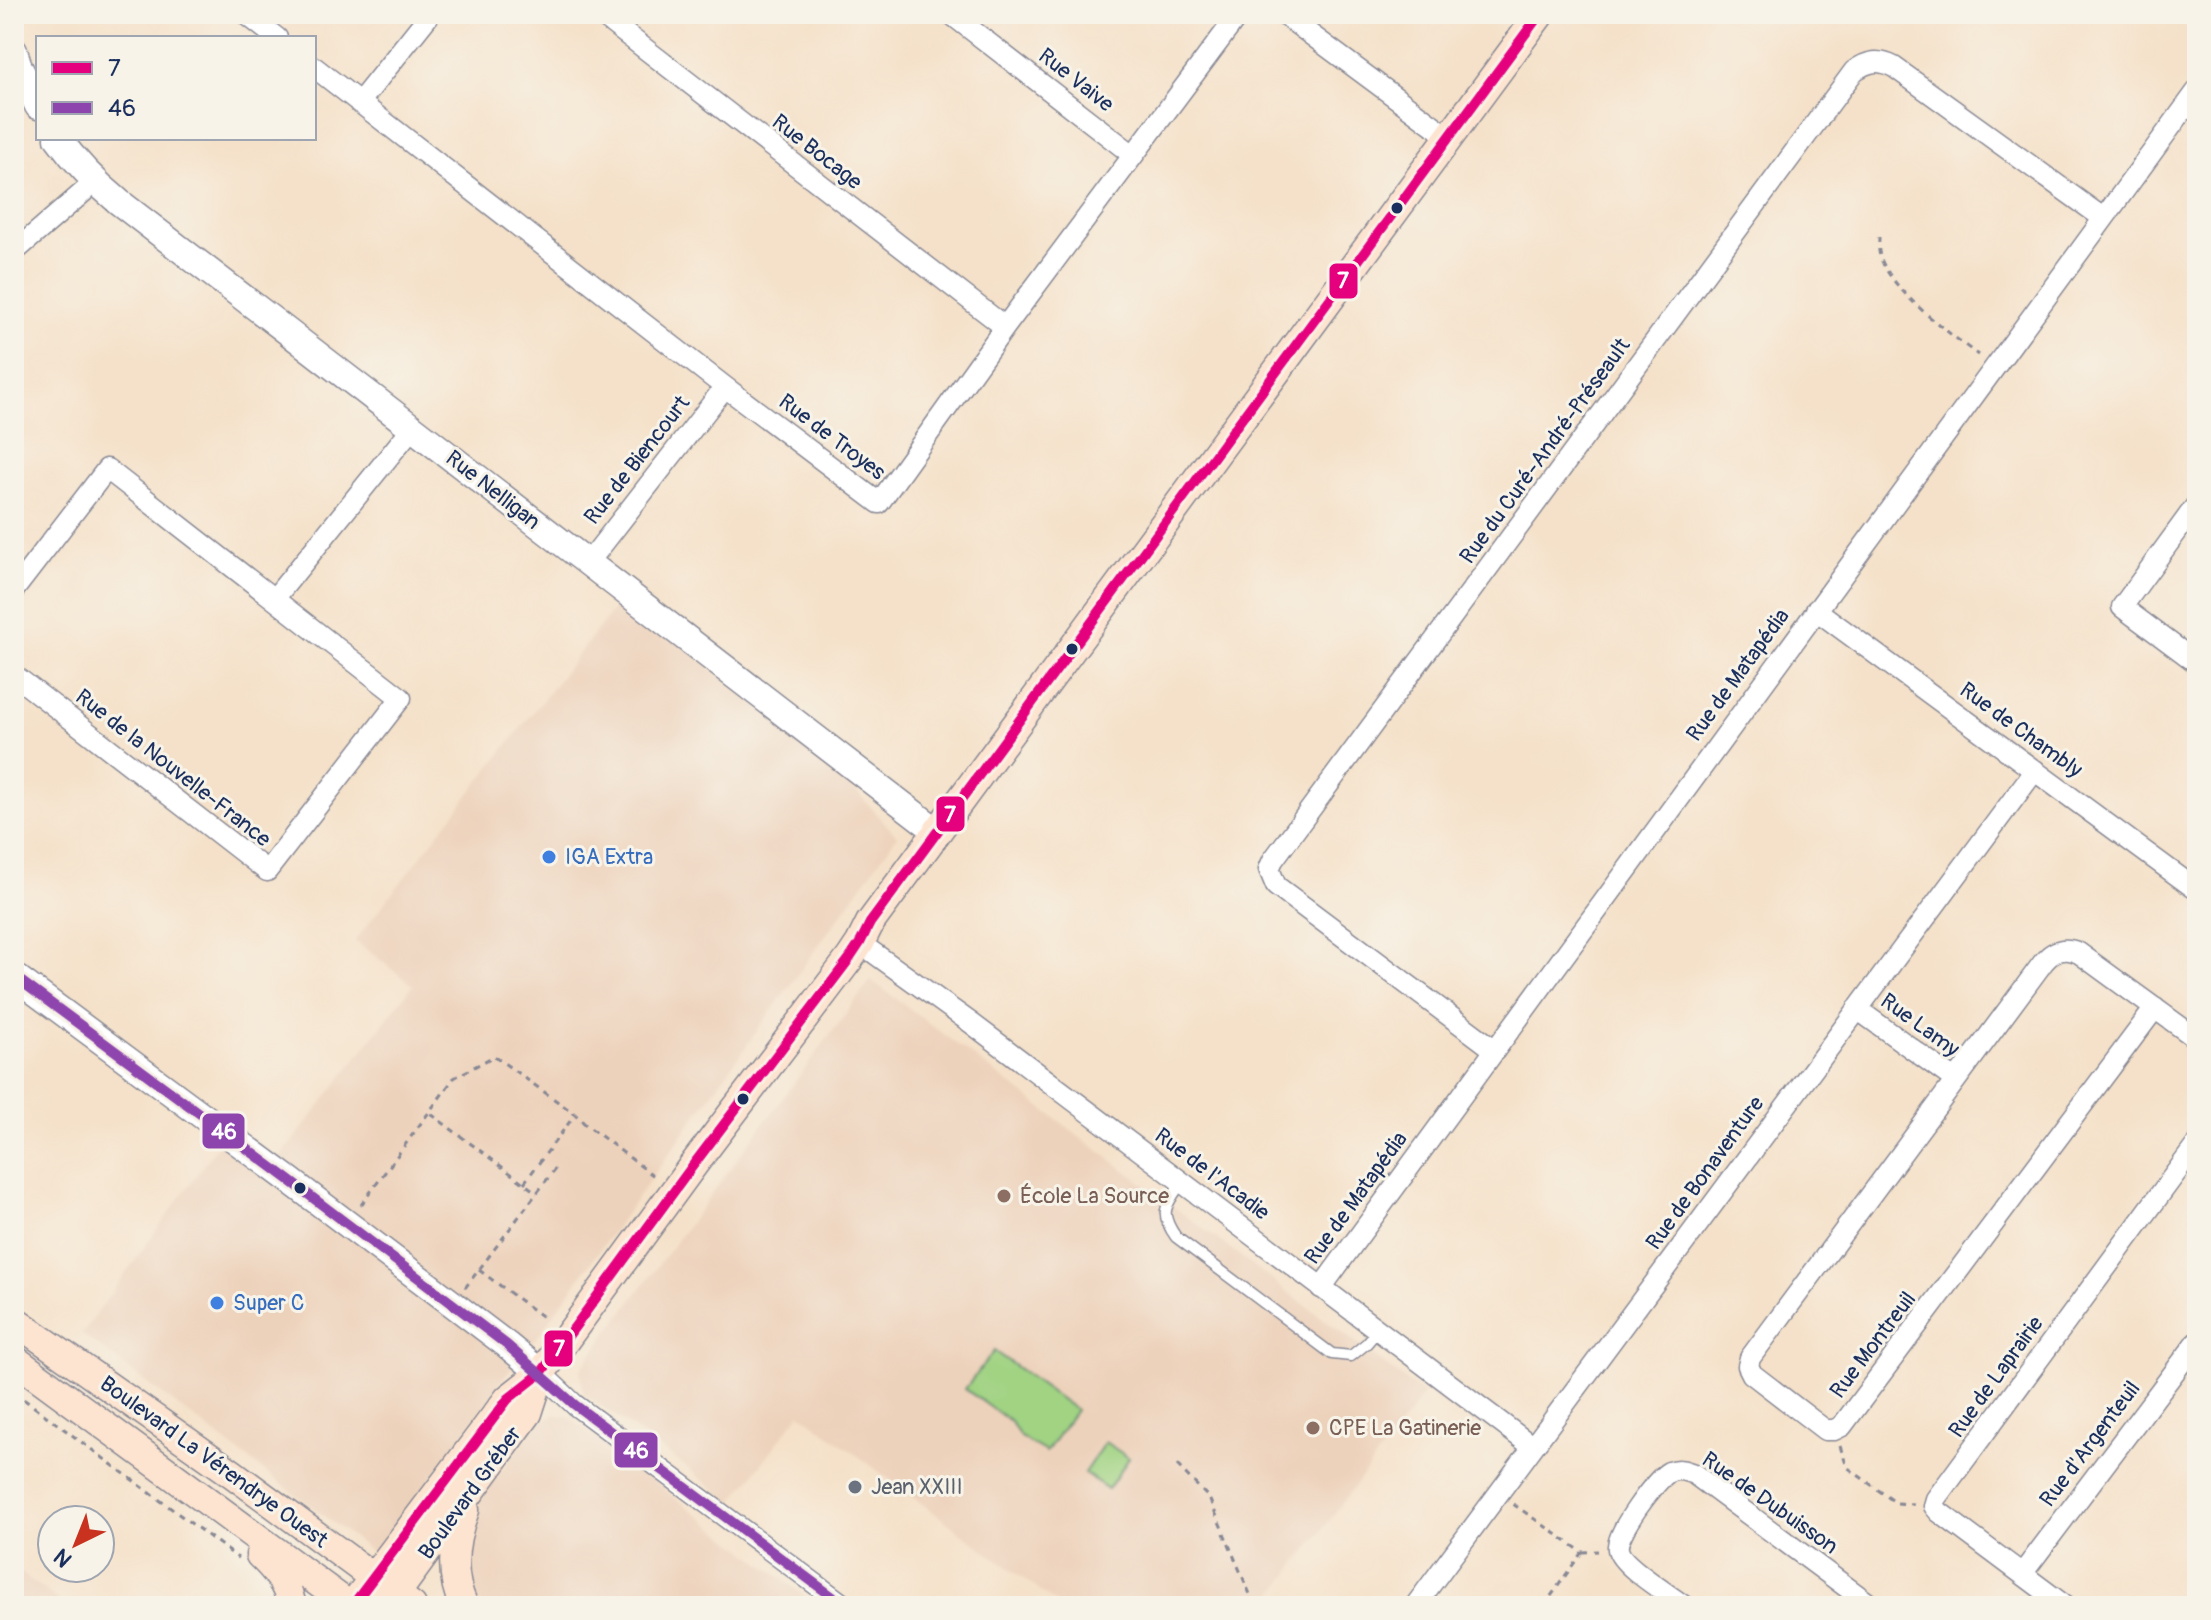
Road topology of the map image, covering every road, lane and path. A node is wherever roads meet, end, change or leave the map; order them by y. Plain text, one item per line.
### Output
1 (246, 14) edge
2 (430, 14) edge
3 (600, 14) edge
4 (1239, 14) edge
5 (1283, 14) edge
6 (1540, 14) edge
7 (960, 17) edge
8 (274, 36) edge
9 (14, 51) edge
10 (316, 69) edge
11 (2197, 91) edge
12 (36, 102) edge
13 (359, 103) junction
14 (1449, 137) junction
15 (59, 140) edge
16 (1133, 155) junction
17 (95, 182) junction
18 (2103, 218) junction
19 (1879, 237) dead end
20 (14, 252) edge
21 (1005, 327) junction
22 (1994, 367) junction
23 (725, 387) junction
24 (412, 428) junction
25 (2197, 504) edge
26 (588, 563) junction
27 (14, 590) edge
28 (274, 599) junction
29 (1816, 610) junction
30 (2197, 663) edge
31 (14, 675) edge
32 (2035, 770) junction
33 (938, 832) junction
34 (2197, 890) edge
35 (860, 943) junction
36 (14, 976) edge
37 (2155, 1008) junction
38 (1857, 1009) junction
39 (2197, 1039) edge
40 (1495, 1050) junction
41 (1955, 1080) junction
42 (430, 1114) junction
43 (575, 1114) junction
44 (2197, 1144) edge
45 (555, 1169) dead end
46 (654, 1176) dead end
47 (1182, 1182) junction
48 (524, 1183) junction
49 (537, 1193) junction
50 (359, 1209) dead end
51 (479, 1270) junction
52 (465, 1288) dead end
53 (1321, 1288) junction
54 (544, 1318) dead end
55 (14, 1320) edge
56 (1378, 1330) junction
57 (2197, 1342) edge
58 (14, 1359) edge
59 (541, 1373) junction
60 (14, 1392) edge
61 (1834, 1430) junction
62 (1533, 1447) junction
63 (157, 1465) junction
64 (1177, 1465) dead end
65 (478, 1483) junction
66 (1511, 1503) dead end
67 (1934, 1506) junction
68 (1618, 1549) junction
69 (1582, 1552) junction
70 (246, 1564) dead end
71 (2022, 1574) junction
72 (392, 1596) edge
73 (292, 1606) edge
74 (351, 1606) edge
75 (464, 1606) edge
76 (845, 1606) edge
77 (1255, 1606) edge
78 (1415, 1606) edge
79 (1544, 1606) edge
80 (1684, 1606) edge
81 (1872, 1606) edge
82 (2065, 1606) edge

1 - 8 street
2 - 13 street
3 - 21 street, Rue Bocage
4 - 16 street, Rue de Troyes
5 - 14 street
6 - 14 main road, Boulevard Gréber
7 - 16 street, Rue Vaive
9 - 12 street
10 - 13 street, Rue de Troyes
11 - 18 street, Rue de Matapédia
13 - 23 street, Rue de Troyes
14 - 33 main road, Boulevard Gréber
15 - 17 street, Rue Nelligan
16 - 21 street, Rue de Troyes
17 - 20 street
17 - 24 street, Rue Nelligan
18 - 22 street, Rue de Matapédia
18 - 40 street, Rue du Curé-André-Préseault
19 - 22 path
21 - 23 street, Rue de Troyes
22 - 29 street, Rue de Matapédia
23 - 26 street, Rue de Biencourt
24 - 26 street, Rue Nelligan
24 - 28 street
25 - 30 street
26 - 33 street, Rue Nelligan
27 - 28 street, Rue de la Nouvelle-France
28 - 31 street, Rue de la Nouvelle-France
29 - 32 street, Rue de Chambly
29 - 40 street, Rue de Matapédia
32 - 34 street, Rue de Chambly
32 - 38 street, Rue de Bonaventure
33 - 35 main road, Boulevard Gréber
35 - 47 street, Rue de l'Acadie
35 - 59 main road, Boulevard Gréber
36 - 59 street
37 - 39 street
37 - 41 street, Rue Montreuil
37 - 61 street, Rue Montreuil
38 - 41 street, Rue Lamy
38 - 62 street, Rue de Bonaventure
40 - 53 street, Rue de Matapédia
41 - 61 street, Rue Montreuil
42 - 43 path
42 - 48 path
42 - 50 path
43 - 46 path
43 - 48 path
44 - 67 street, Rue de Laprairie
45 - 49 path
47 - 53 street, Rue de l'Acadie
47 - 56 lane
48 - 49 path
49 - 51 path
51 - 52 path
51 - 54 path
53 - 56 street, Rue de l'Acadie
55 - 72 main road, Boulevard La Vérendrye Ouest
56 - 62 street, Rue de l'Acadie
57 - 71 street, Rue d'Argenteuil
58 - 63 main road, Boulevard La Vérendrye Ouest
59 - 65 main road, Boulevard Gréber
59 - 72 main road, Boulevard Gréber
59 - 76 street
60 - 70 path
61 - 67 path
62 - 78 street, Rue de Bonaventure
63 - 73 main road
63 - 74 main road, Boulevard La Vérendrye Ouest
64 - 77 path
65 - 72 main road, Boulevard Gréber
65 - 75 main road
66 - 69 path
67 - 71 street
68 - 69 path
68 - 80 street
68 - 81 street, Rue de Dubuisson
69 - 79 path
71 - 82 street
72 - 74 main road, Boulevard Gréber

